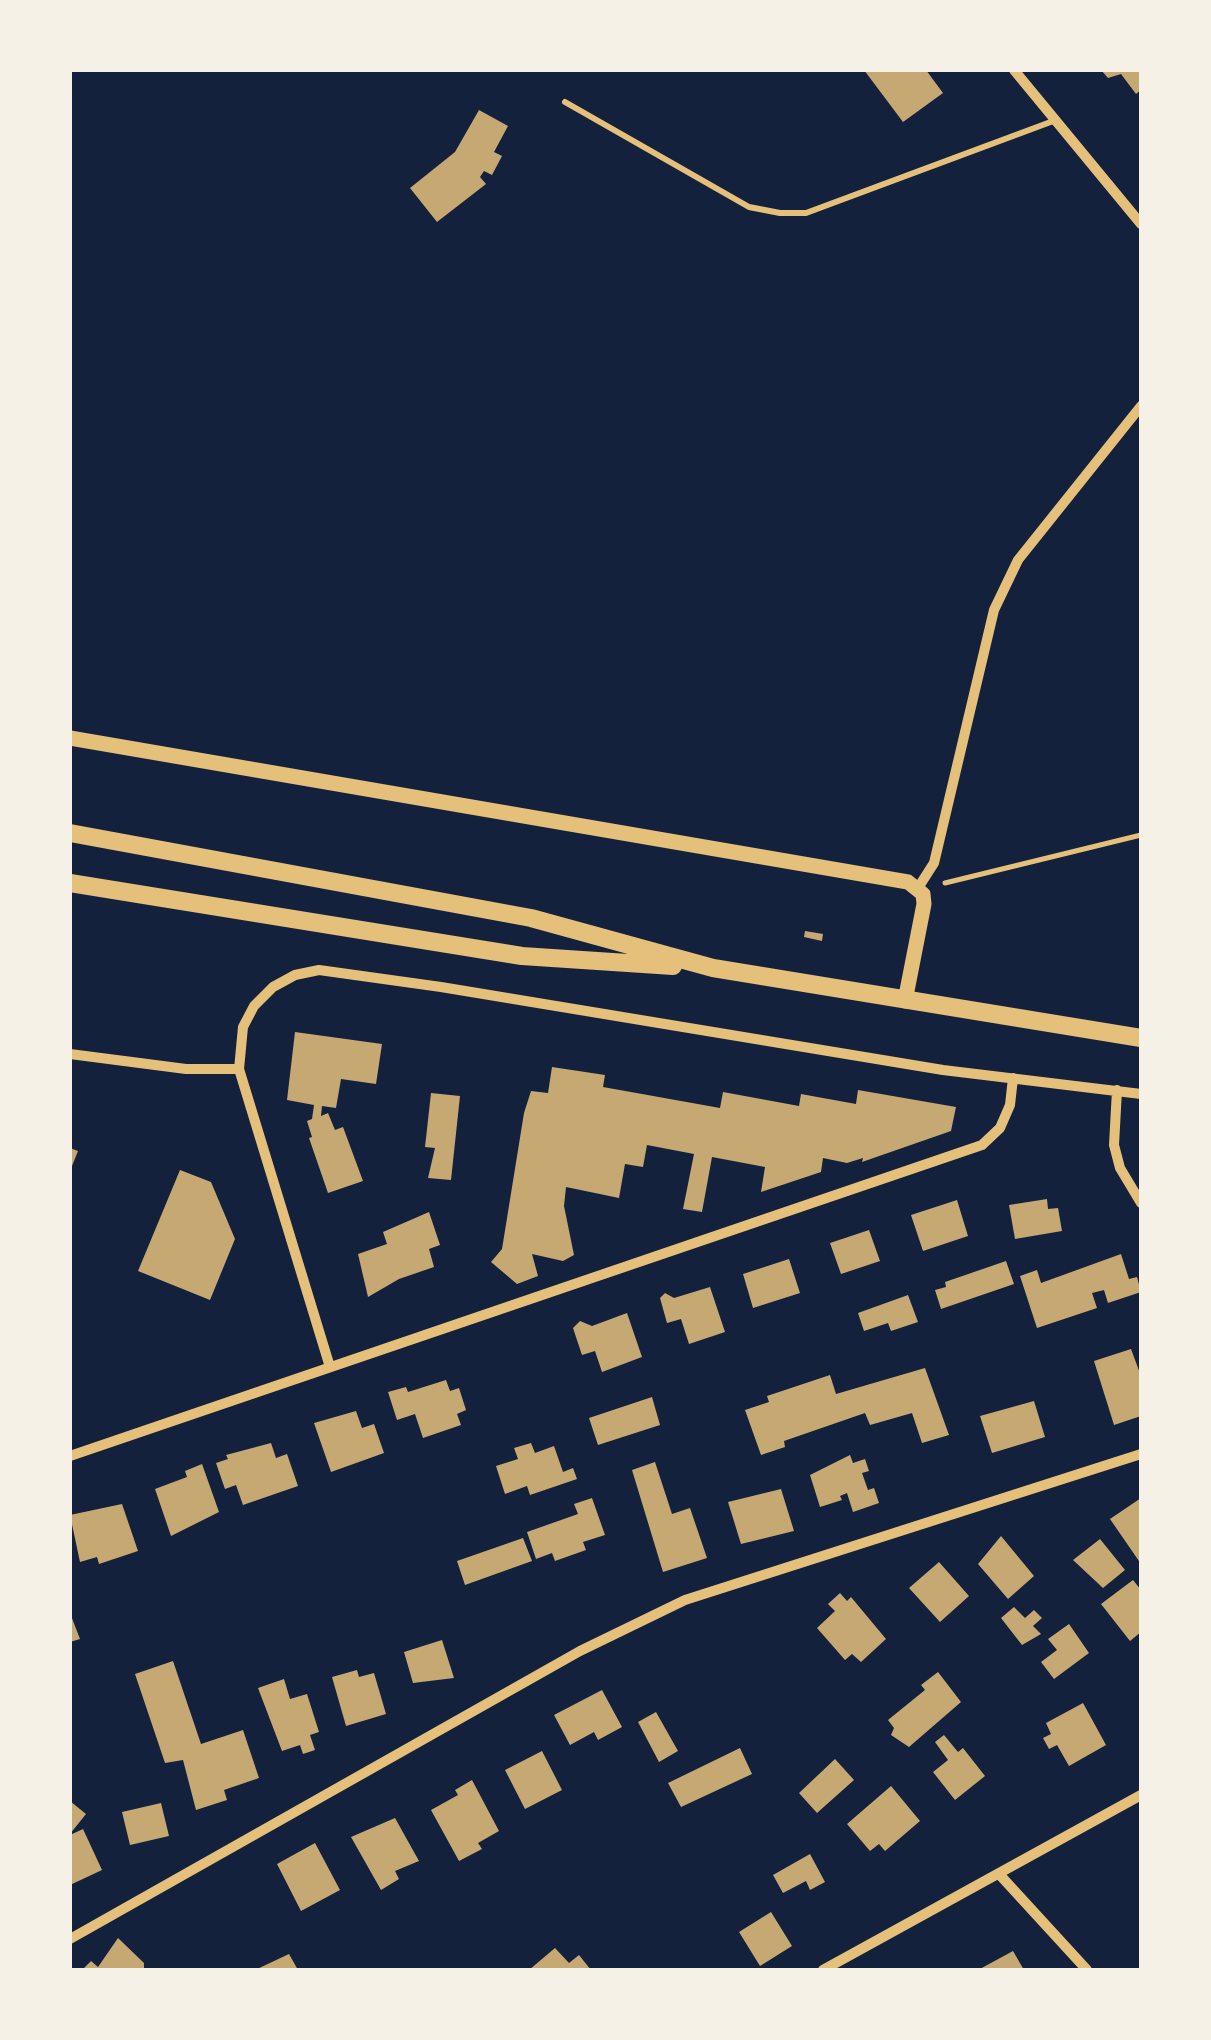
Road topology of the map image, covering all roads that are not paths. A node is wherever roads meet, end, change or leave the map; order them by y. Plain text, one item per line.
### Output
1 (1014, 70) edge
2 (565, 102) dead end
3 (1056, 120) junction
4 (1141, 224) edge
5 (1141, 406) edge
6 (70, 738) edge
7 (70, 824) edge
8 (70, 833) edge
9 (117, 843) junction
10 (70, 884) edge
11 (918, 888) junction
12 (713, 968) junction
13 (905, 1000) junction
14 (1141, 1038) edge
15 (70, 1054) edge
16 (239, 1069) junction
17 (1013, 1078) junction
18 (1117, 1090) junction
19 (1141, 1094) edge
20 (1141, 1204) edge
21 (330, 1367) junction
22 (1141, 1454) edge
23 (70, 1456) edge
24 (1141, 1795) edge
25 (999, 1874) junction
26 (70, 1939) edge
27 (822, 1970) edge
28 (1087, 1970) edge

1 - 3 street
2 - 3 lane
3 - 4 street
5 - 11 street
6 - 11 street
7 - 9 main road
8 - 9 main road
9 - 12 main road
10 - 12 main road
11 - 13 street
12 - 13 main road
13 - 14 main road
15 - 16 street
16 - 17 street
16 - 21 street
17 - 18 street
17 - 21 street
18 - 19 street
18 - 20 street
21 - 23 street
22 - 26 street
24 - 25 street
25 - 27 street
25 - 28 street

